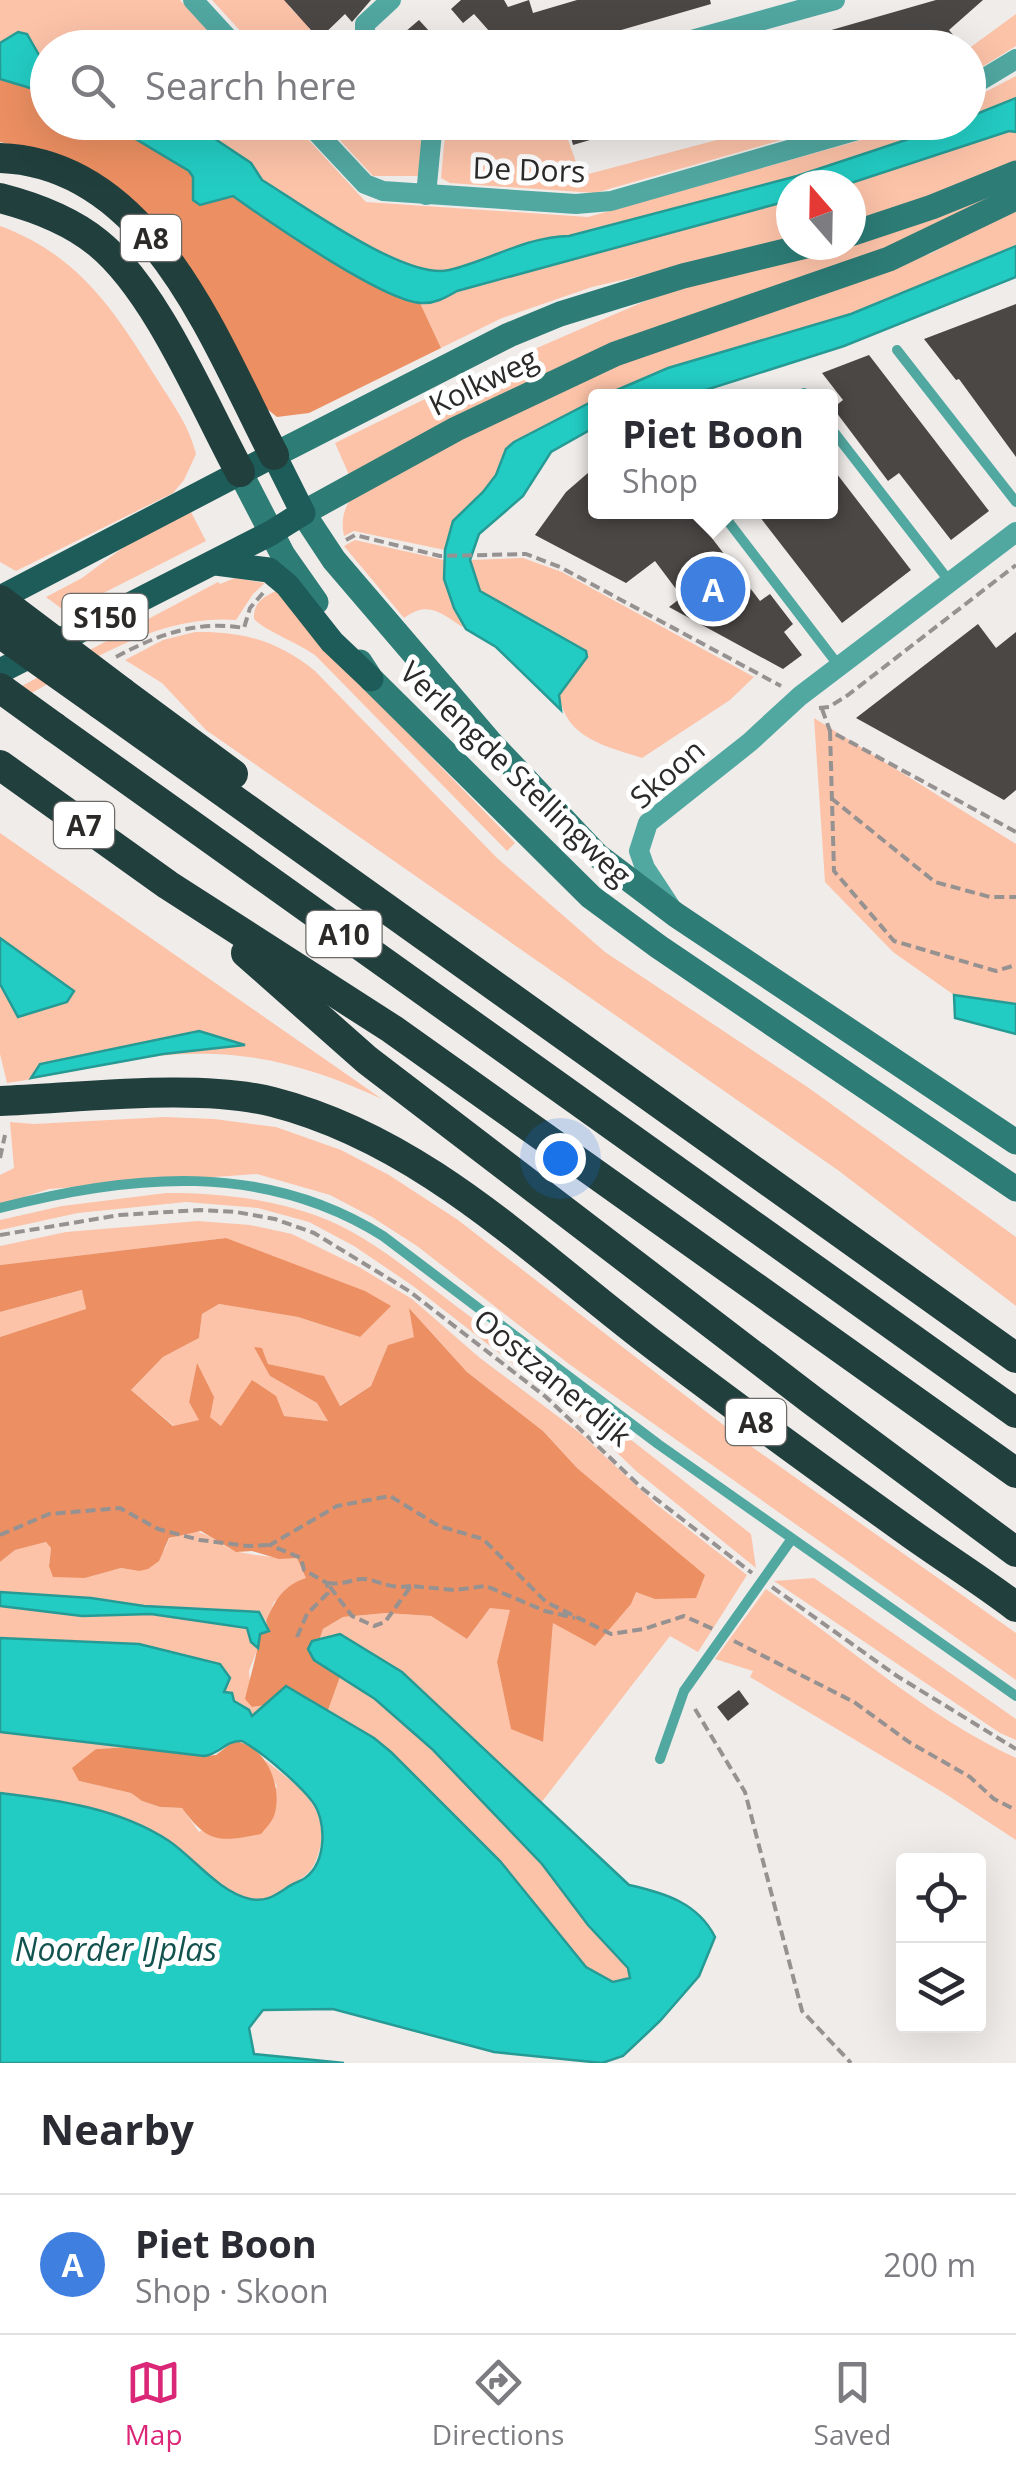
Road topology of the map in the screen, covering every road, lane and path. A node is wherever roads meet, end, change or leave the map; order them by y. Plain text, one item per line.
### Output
1 (193, 0) edge
2 (391, 0) edge
3 (835, 0) edge
4 (220, 30) edge
5 (367, 30) edge
6 (728, 30) edge
7 (1016, 59) edge
8 (986, 77) edge
9 (324, 140) edge
10 (431, 140) edge
11 (823, 140) edge
12 (0, 158) edge
13 (1016, 173) edge
14 (426, 195) junction
15 (0, 198) edge
16 (1016, 198) edge
17 (866, 229) edge
18 (776, 253) edge
19 (897, 350) dead end
20 (838, 437) edge
21 (274, 455) junction
22 (240, 472) junction
23 (1016, 502) edge
24 (303, 513) junction
25 (726, 519) edge
26 (1016, 532) edge
27 (271, 533) junction
28 (440, 556) dead end
29 (211, 562) junction
30 (1016, 565) edge
31 (950, 582) junction
32 (0, 599) edge
33 (0, 633) edge
34 (839, 666) junction
35 (0, 672) edge
36 (372, 679) junction
37 (0, 688) edge
38 (800, 696) junction
39 (111, 698) junction
40 (822, 709) junction
41 (830, 731) junction
42 (0, 765) edge
43 (831, 798) junction
44 (1016, 832) edge
45 (168, 886) junction
46 (1016, 897) edge
47 (676, 915) junction
48 (1016, 966) edge
49 (0, 1102) edge
50 (5, 1135) dead end
51 (1016, 1142) edge
52 (0, 1158) edge
53 (1016, 1189) edge
54 (0, 1208) edge
55 (0, 1236) edge
56 (1016, 1358) edge
57 (1016, 1413) edge
58 (1016, 1473) edge
59 (0, 1534) edge
60 (791, 1540) junction
61 (270, 1545) junction
62 (1016, 1552) edge
63 (762, 1580) junction
64 (327, 1584) junction
65 (410, 1586) junction
66 (1016, 1607) edge
67 (586, 1621) junction
68 (723, 1635) junction
69 (297, 1637) dead end
70 (684, 1691) junction
71 (1016, 1696) edge
72 (1016, 1749) edge
73 (660, 1759) dead end
74 (1016, 1810) edge
75 (851, 2063) edge

1 - 4 street
2 - 5 street
3 - 6 street
7 - 8 street
9 - 14 street, De Dors
10 - 14 street
11 - 14 street, De Dors
12 - 21 highway, A8
13 - 17 main road
15 - 22 highway, A8
16 - 24 main road, Kolkweg
18 - 21 main road, Kolkweg
19 - 23 lane
20 - 31 lane
21 - 22 main road, Kolkweg / S150
21 - 24 main road, Verlengde Stellingweg
22 - 27 main road, Verlengde Stellingweg
22 - 32 main road, Kolkweg / S150
24 - 27 main road, Kolkweg / S150
24 - 47 main road, Verlengde Stellingweg
25 - 34 lane
26 - 31 street, Skoon
27 - 29 main road, Kolkweg / S150
27 - 36 main road, Verlengde Stellingweg
28 - 38 path
29 - 35 main road, Kolkweg / S150
29 - 36 main road
30 - 40 path
31 - 34 street, Skoon
32 - 39 highway, bridge
33 - 39 highway, bridge
34 - 38 street, Skoon
36 - 53 main road, Verlengde Stellingweg
37 - 57 highway, A10, bridge
38 - 40 path
38 - 47 street, Skoon
39 - 56 highway
40 - 41 path
41 - 43 path
41 - 44 path
42 - 45 highway, A7
43 - 46 path
43 - 48 path
45 - 58 highway
45 - 62 highway, A8
47 - 51 main road, Verlengde Stellingweg
49 - 66 highway, A8
50 - 52 path
54 - 60 lane, Oostzanerdijk
55 - 63 path, Oostzanerdijk
59 - 61 path
60 - 63 lane
60 - 71 lane, Oostzanerdijk
61 - 64 path
61 - 67 path
63 - 68 lane
63 - 72 path, Oostzanerdijk
64 - 65 path
64 - 65 path
64 - 69 path
65 - 67 path
67 - 68 path
68 - 70 lane
68 - 74 path
70 - 73 lane
70 - 75 path

